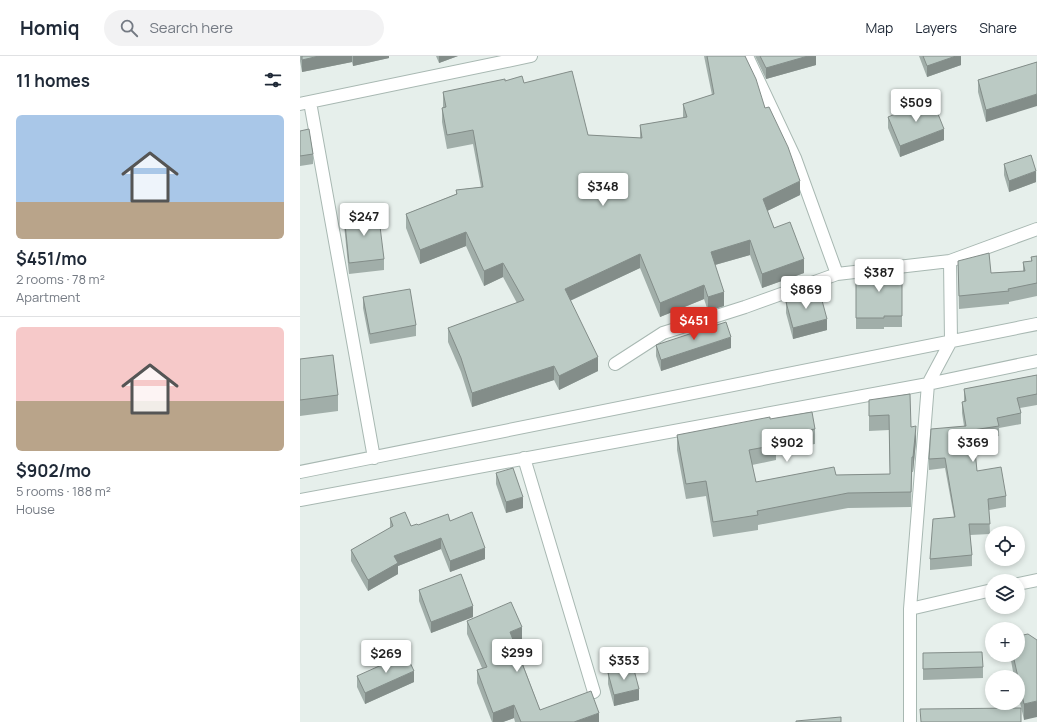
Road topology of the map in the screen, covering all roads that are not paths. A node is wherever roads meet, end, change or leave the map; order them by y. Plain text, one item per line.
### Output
1 (531, 56) edge
2 (747, 56) edge
3 (305, 103) edge
4 (1037, 229) edge
5 (950, 261) junction
6 (837, 274) junction
7 (1037, 324) edge
8 (951, 341) junction
9 (1037, 361) edge
10 (615, 364) dead end
11 (928, 384) junction
12 (374, 458) junction
13 (524, 458) junction
14 (300, 472) edge
15 (300, 500) edge
16 (1037, 580) edge
17 (1025, 583) edge
18 (985, 592) edge
19 (910, 609) junction
20 (594, 692) dead end
21 (910, 722) edge

1 - 3 street
2 - 6 street
3 - 12 street
4 - 5 street
5 - 6 street
5 - 8 street
6 - 10 street
7 - 8 street
8 - 11 street
8 - 12 street
9 - 11 street
11 - 13 street
11 - 19 street
12 - 14 street
13 - 15 street
13 - 20 street
16 - 17 street
18 - 19 street
19 - 21 street

